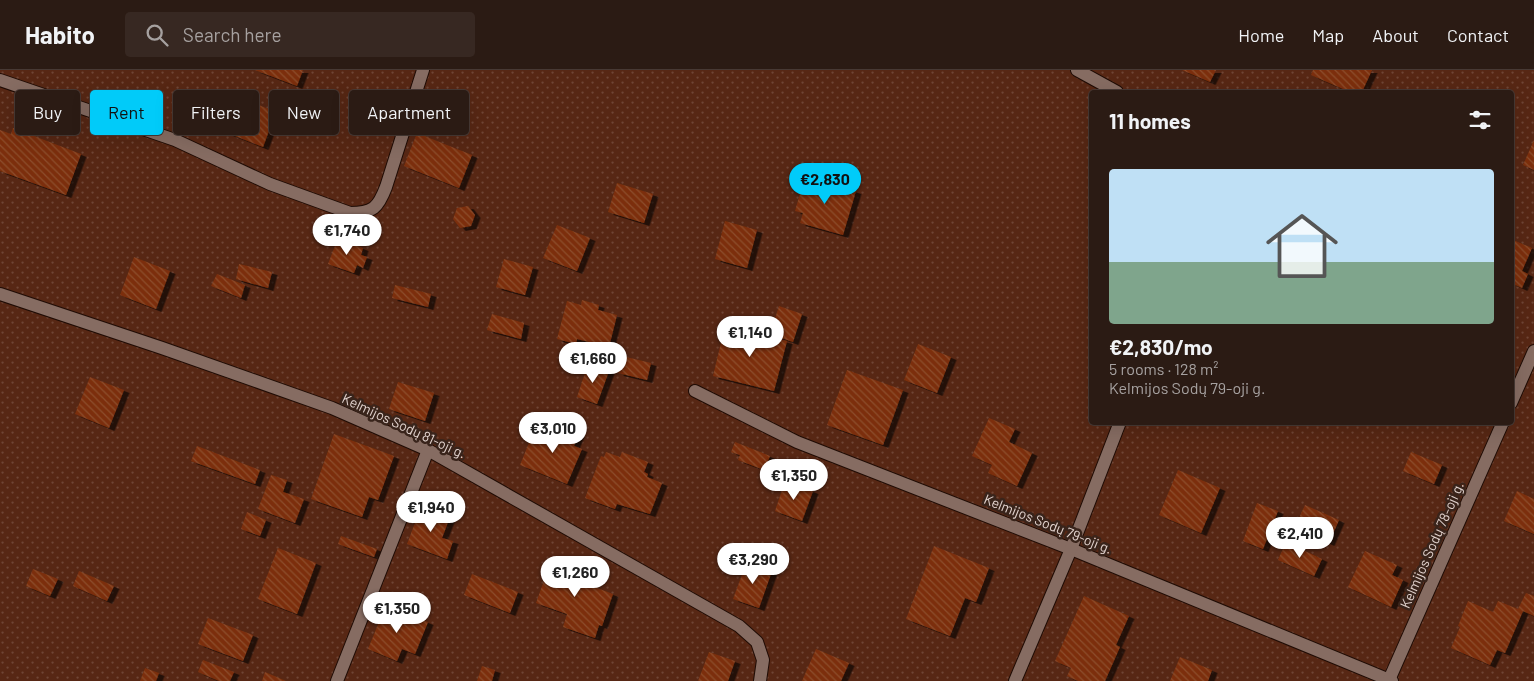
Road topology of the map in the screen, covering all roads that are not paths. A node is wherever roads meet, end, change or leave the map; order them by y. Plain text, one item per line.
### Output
1 (423, 70) edge
2 (1076, 70) edge
3 (0, 80) edge
4 (1113, 90) edge
5 (0, 294) edge
6 (1534, 351) edge
7 (695, 391) dead end
8 (1514, 397) edge
9 (1119, 425) edge
10 (1502, 425) edge
11 (428, 450) junction
12 (1071, 549) junction
13 (1390, 680) edge
14 (337, 681) edge
15 (760, 681) edge
16 (1015, 681) edge

1 - 3 street
2 - 4 street
5 - 11 street, Kelmijos Sodų 81-oji g.
6 - 8 street
7 - 12 street, Kelmijos Sodų 79-oji g.
9 - 12 street
10 - 13 street, Kelmijos Sodų 78-oji g.
11 - 14 street
11 - 15 street, Kelmijos Sodų 81-oji g.
12 - 13 street, Kelmijos Sodų 79-oji g.
12 - 16 street

